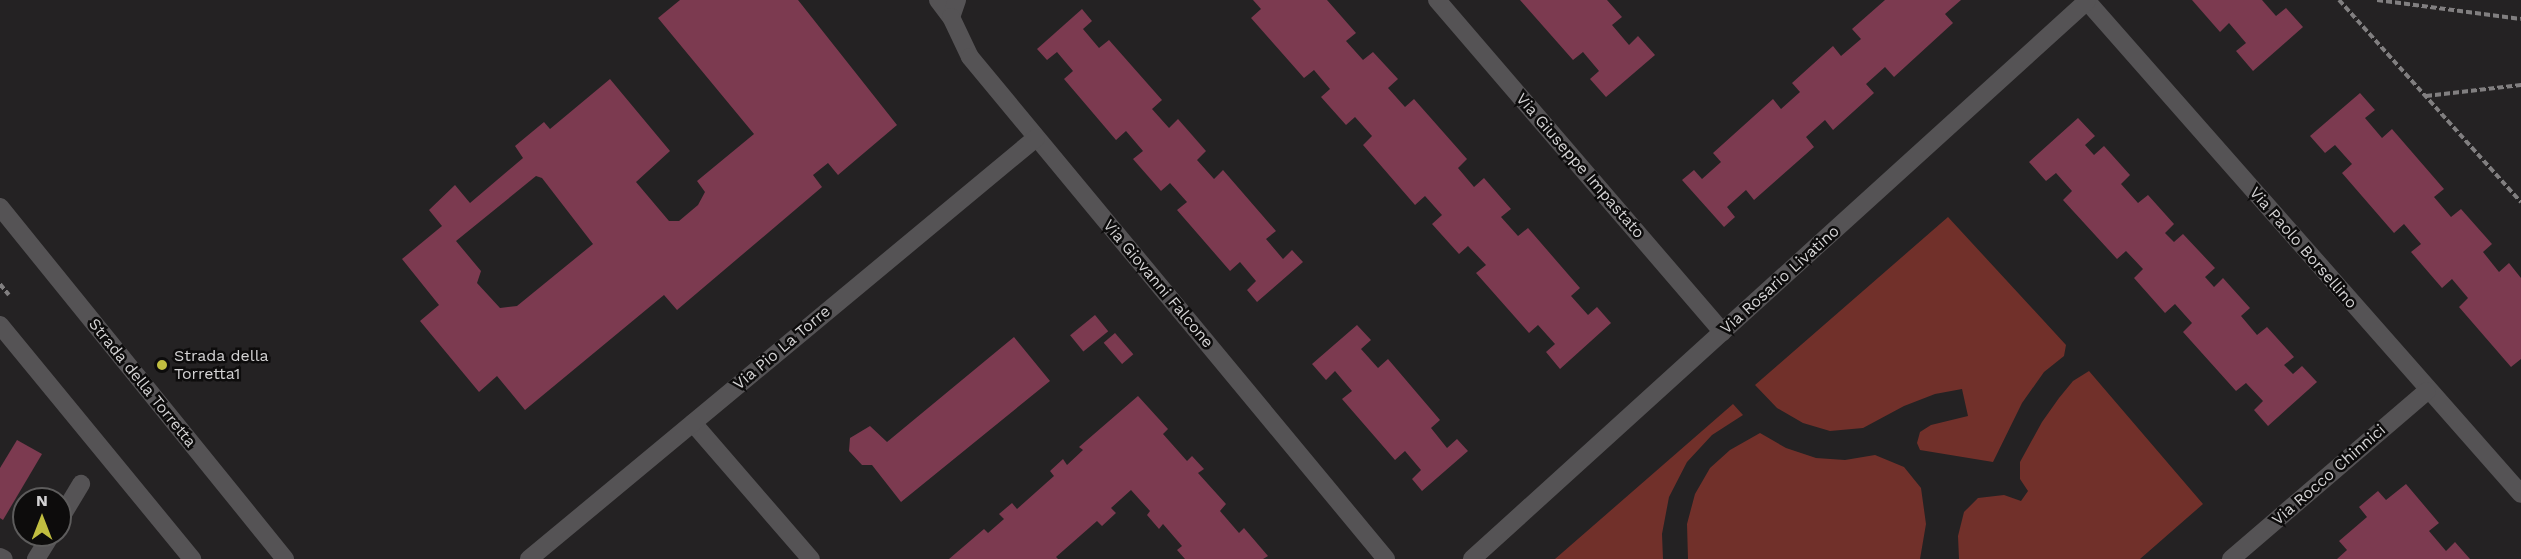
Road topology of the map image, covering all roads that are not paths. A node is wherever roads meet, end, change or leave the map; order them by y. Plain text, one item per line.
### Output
1 (938, 0) edge
2 (1437, 0) edge
3 (2086, 1) edge
4 (954, 8) edge
5 (1036, 138) junction
6 (0, 207) edge
7 (0, 325) edge
8 (1723, 332) junction
9 (2427, 391) junction
10 (693, 423) junction
11 (81, 484) dead end
12 (2521, 494) edge
13 (72, 499) edge
14 (0, 557) edge
15 (4, 559) edge
16 (192, 559) edge
17 (285, 559) edge
18 (529, 559) edge
19 (811, 559) edge
20 (1386, 559) edge
21 (1472, 559) edge
22 (2231, 559) edge

1 - 4 street, Via Giovanni Falcone
2 - 8 street, Via Giuseppe Impastato
3 - 8 street, Via Rosario Livatino
3 - 9 street, Via Paolo Borsellino
4 - 5 street, Via Giovanni Falcone
5 - 10 street, Via Pio La Torre
5 - 20 street, Via Giovanni Falcone
6 - 17 street, Strada della Torretta
7 - 16 street
8 - 21 street, Via Rosario Livatino
9 - 12 street, Via Paolo Borsellino
9 - 22 street, Via Rocco Chinnici
10 - 18 street, Via Pio La Torre
10 - 19 street
11 - 13 street
14 - 15 street

